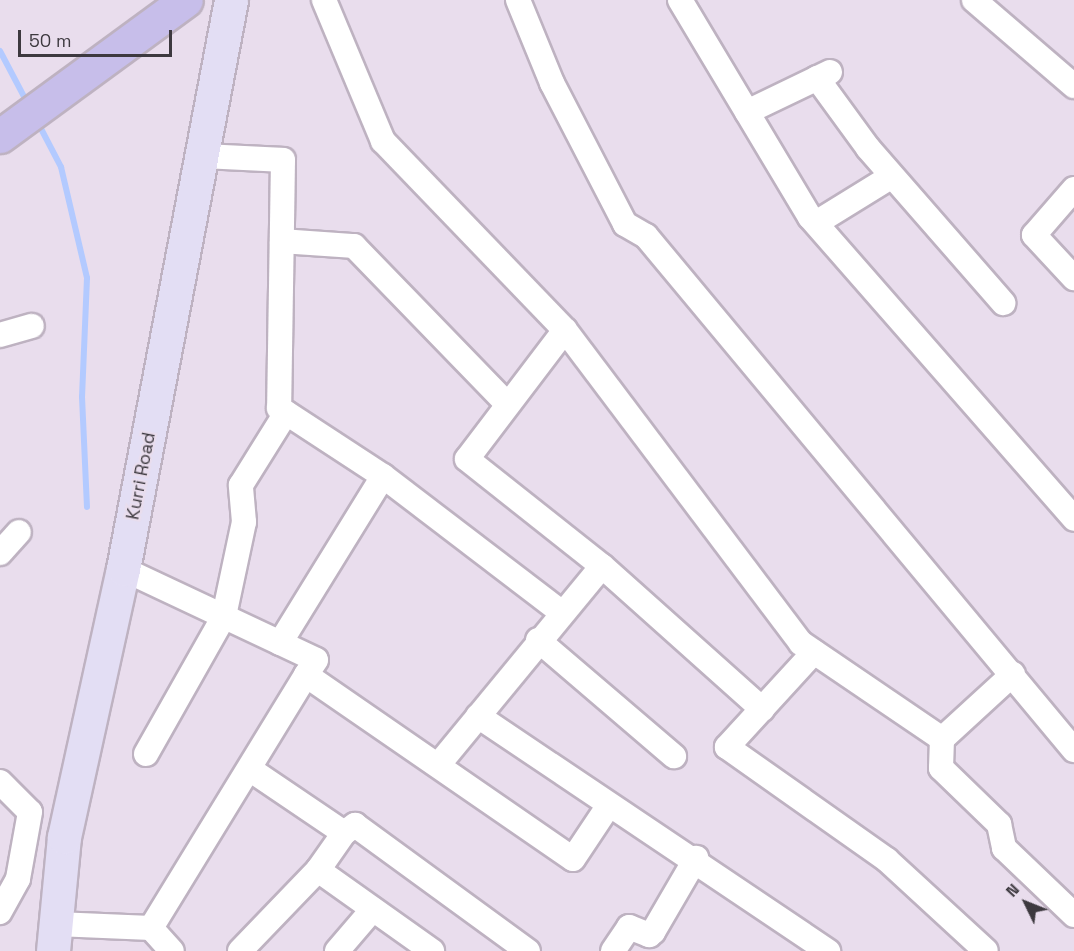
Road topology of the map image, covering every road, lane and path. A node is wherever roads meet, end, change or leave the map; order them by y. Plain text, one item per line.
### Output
1 (186, 0) edge
2 (231, 0) edge
3 (324, 0) edge
4 (518, 0) edge
5 (680, 0) edge
6 (974, 0) edge
7 (1074, 86) edge
8 (747, 112) junction
9 (0, 136) edge
10 (205, 156) junction
11 (892, 176) junction
12 (1074, 189) edge
13 (816, 223) junction
14 (282, 241) junction
15 (1074, 278) edge
16 (1003, 303) dead end
17 (32, 326) dead end
18 (565, 330) junction
19 (0, 335) edge
20 (506, 403) junction
21 (286, 413) junction
22 (383, 476) junction
23 (1074, 519) edge
24 (19, 532) dead end
25 (0, 553) edge
26 (602, 566) junction
27 (123, 569) junction
28 (561, 612) junction
29 (224, 616) junction
30 (538, 640) junction
31 (280, 642) junction
32 (814, 652) junction
33 (1013, 674) junction
34 (306, 675) junction
35 (762, 709) junction
36 (478, 716) junction
37 (942, 739) junction
38 (1074, 750) edge
39 (146, 754) dead end
40 (674, 756) dead end
41 (439, 764) junction
42 (251, 770) junction
43 (0, 782) edge
44 (609, 805) junction
45 (344, 833) junction
46 (696, 858) junction
47 (21, 862) junction
48 (61, 865) junction
49 (318, 870) junction
50 (373, 909) junction
51 (0, 912) edge
52 (1074, 915) edge
53 (151, 928) junction
54 (54, 937) edge
55 (172, 951) edge
56 (240, 951) edge
57 (337, 951) edge
58 (432, 951) edge
59 (528, 951) edge
60 (613, 951) edge
61 (828, 951) edge
62 (986, 951) edge

1 - 9 main road
2 - 10 main road, Kurri Road
3 - 18 street
4 - 33 street
5 - 8 street
6 - 7 street
8 - 11 street
8 - 13 street
10 - 14 street
10 - 27 main road, Kurri Road
11 - 13 street
11 - 16 street
12 - 15 street
13 - 23 street
14 - 20 street
14 - 21 street
17 - 19 street
18 - 20 street
18 - 32 street
20 - 26 street
21 - 22 street
21 - 29 street
22 - 28 street
22 - 31 street
24 - 25 street
26 - 28 street
26 - 35 street
27 - 29 street
27 - 48 main road, Kurri Road
28 - 30 street
29 - 31 street
29 - 39 street
30 - 36 street
30 - 40 street
31 - 34 street
32 - 35 street
32 - 37 street
33 - 37 street
33 - 38 street
34 - 41 street
34 - 42 street
35 - 62 street
36 - 41 street
36 - 44 street
37 - 52 street
41 - 44 street
42 - 45 street
42 - 53 street
43 - 47 street
44 - 46 street
45 - 49 street
45 - 59 street
46 - 60 street
46 - 61 street
47 - 48 street
47 - 51 street
48 - 54 main road, Kurri Road
49 - 50 street
49 - 56 street
50 - 57 street
50 - 58 street
53 - 54 street
53 - 55 street

